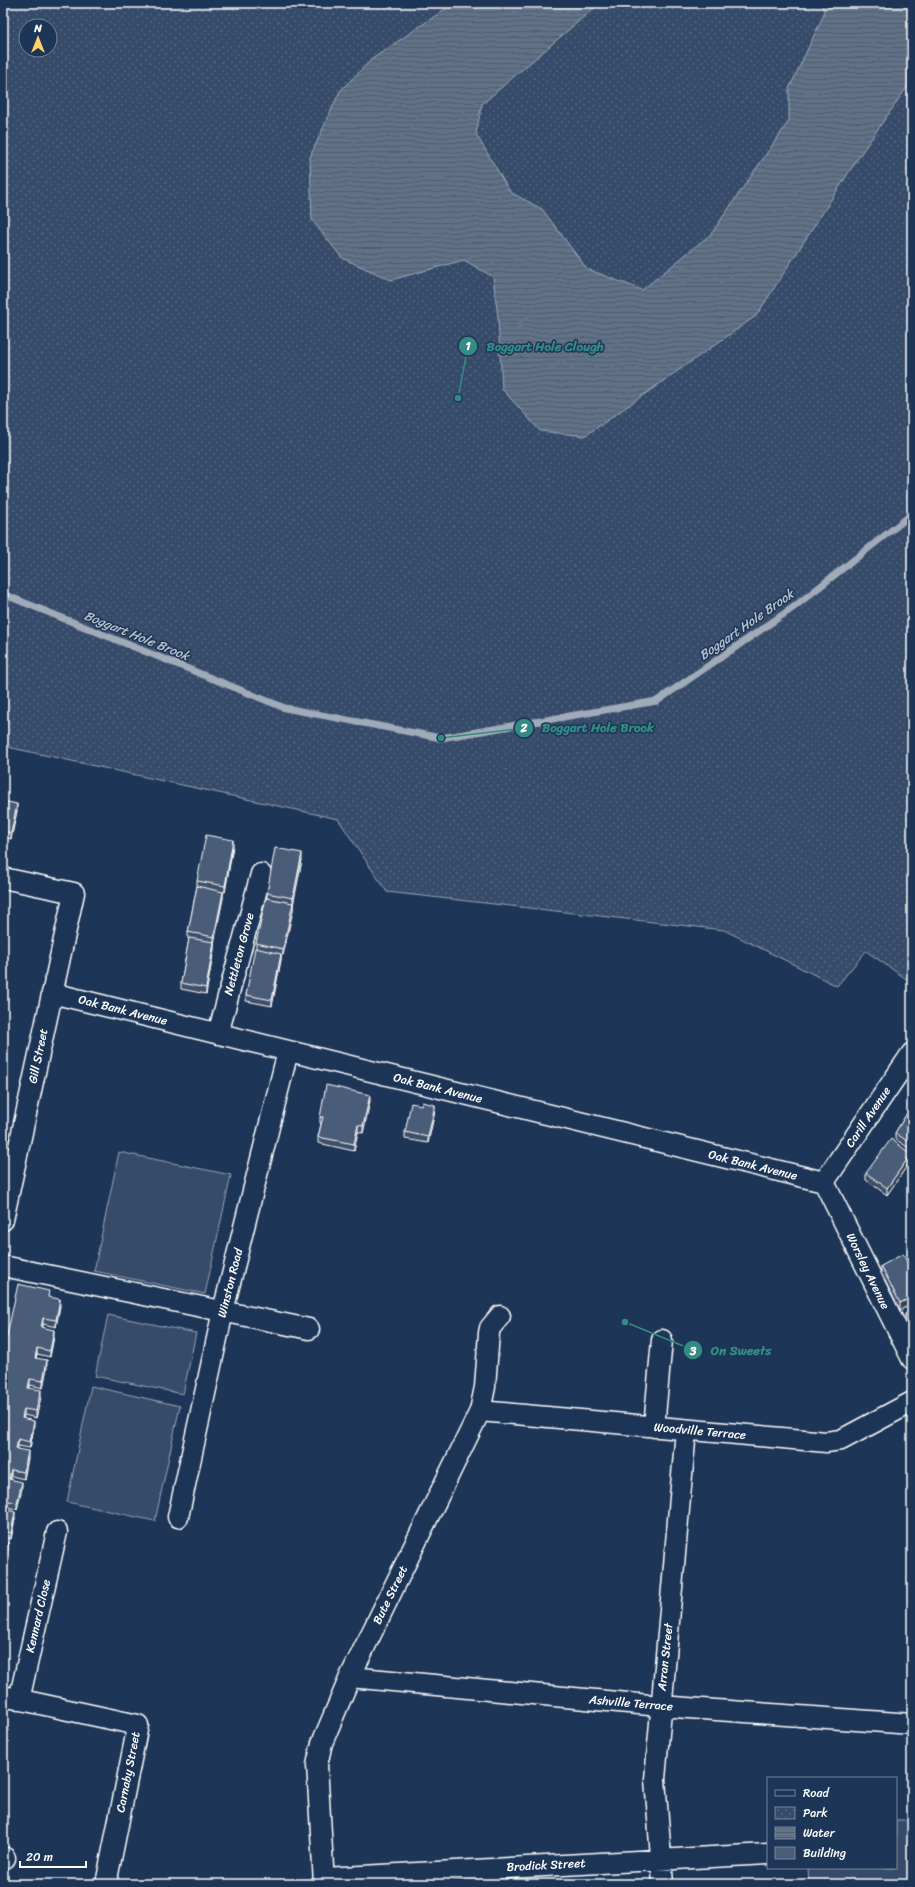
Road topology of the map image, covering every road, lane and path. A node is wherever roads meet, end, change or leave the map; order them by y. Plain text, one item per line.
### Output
1 (260, 874) dead end
2 (3, 878) edge
3 (52, 993) junction
4 (218, 1034) junction
5 (288, 1051) junction
6 (912, 1053) edge
7 (824, 1182) junction
8 (3, 1220) edge
9 (3, 1266) edge
10 (223, 1311) junction
11 (500, 1316) dead end
12 (310, 1329) dead end
13 (662, 1340) dead end
14 (912, 1359) edge
15 (912, 1402) edge
16 (480, 1411) junction
17 (654, 1427) junction
18 (686, 1430) junction
19 (178, 1517) dead end
20 (57, 1532) dead end
21 (350, 1677) junction
22 (11, 1698) edge
23 (660, 1706) junction
24 (912, 1724) edge
25 (767, 1854) edge
26 (660, 1859) junction
27 (324, 1881) edge
28 (106, 1884) edge
29 (663, 1884) edge

1 - 4 street, Nettleton Grove
2 - 3 street, Gill Street
3 - 4 street, Oak Bank Avenue
3 - 8 street, Gill Street
4 - 5 street, Oak Bank Avenue
5 - 7 street, Oak Bank Avenue
5 - 10 street, Winston Road
6 - 7 street, Carill Avenue
7 - 14 street, Worsley Avenue
9 - 10 street
10 - 12 street
10 - 19 street, Winston Road
11 - 16 street, Bute Street
13 - 17 street
15 - 18 street, Woodville Terrace
16 - 17 street, Woodville Terrace
16 - 21 street, Bute Street
17 - 18 street, Woodville Terrace
18 - 23 street, Arran Street
20 - 22 street, Kennard Close
21 - 23 street, Ashville Terrace
21 - 27 street, Bute Street
22 - 28 street, Carnaby Street
23 - 24 street, Ashville Terrace
23 - 26 street, Arran Street
25 - 26 street, Brodick Street
26 - 27 street, Brodick Street
26 - 29 street, Arran Street

